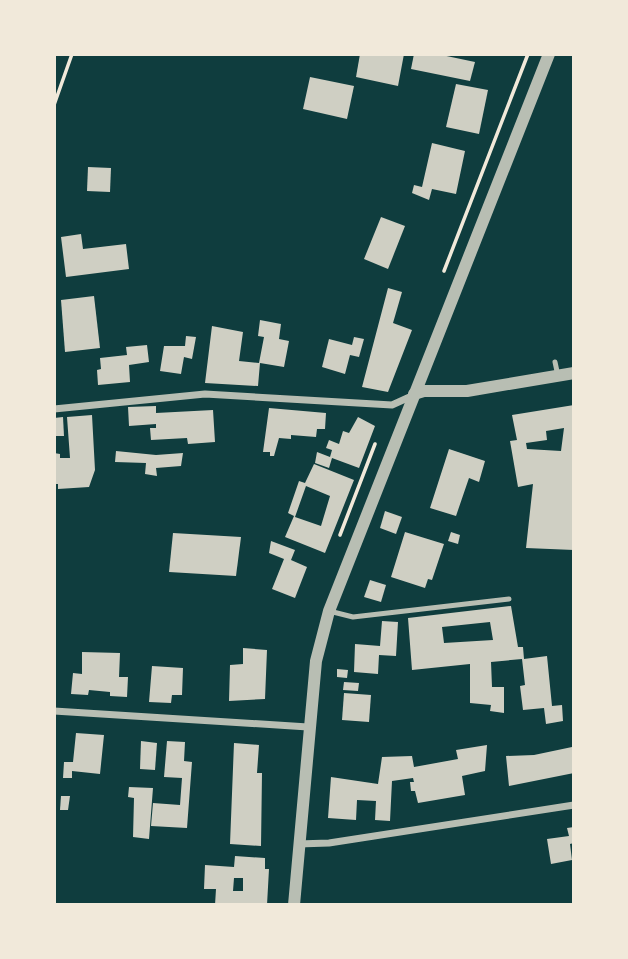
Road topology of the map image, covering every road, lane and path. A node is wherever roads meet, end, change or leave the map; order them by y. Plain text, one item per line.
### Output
1 (72, 54) edge
2 (549, 54) edge
3 (54, 105) edge
4 (555, 362) dead end
5 (574, 373) edge
6 (558, 376) junction
7 (414, 394) junction
8 (54, 409) edge
9 (509, 599) dead end
10 (329, 611) junction
11 (54, 711) edge
12 (308, 727) junction
13 (574, 805) edge
14 (329, 843) junction
15 (298, 844) junction
16 (329, 853) dead end
17 (295, 905) edge

1 - 3 path
2 - 7 street
4 - 6 lane
5 - 6 street
6 - 7 street
7 - 8 street
7 - 10 street
9 - 10 lane
10 - 12 street
11 - 12 street
12 - 15 street
13 - 14 street
14 - 15 street
14 - 16 lane
15 - 17 street

